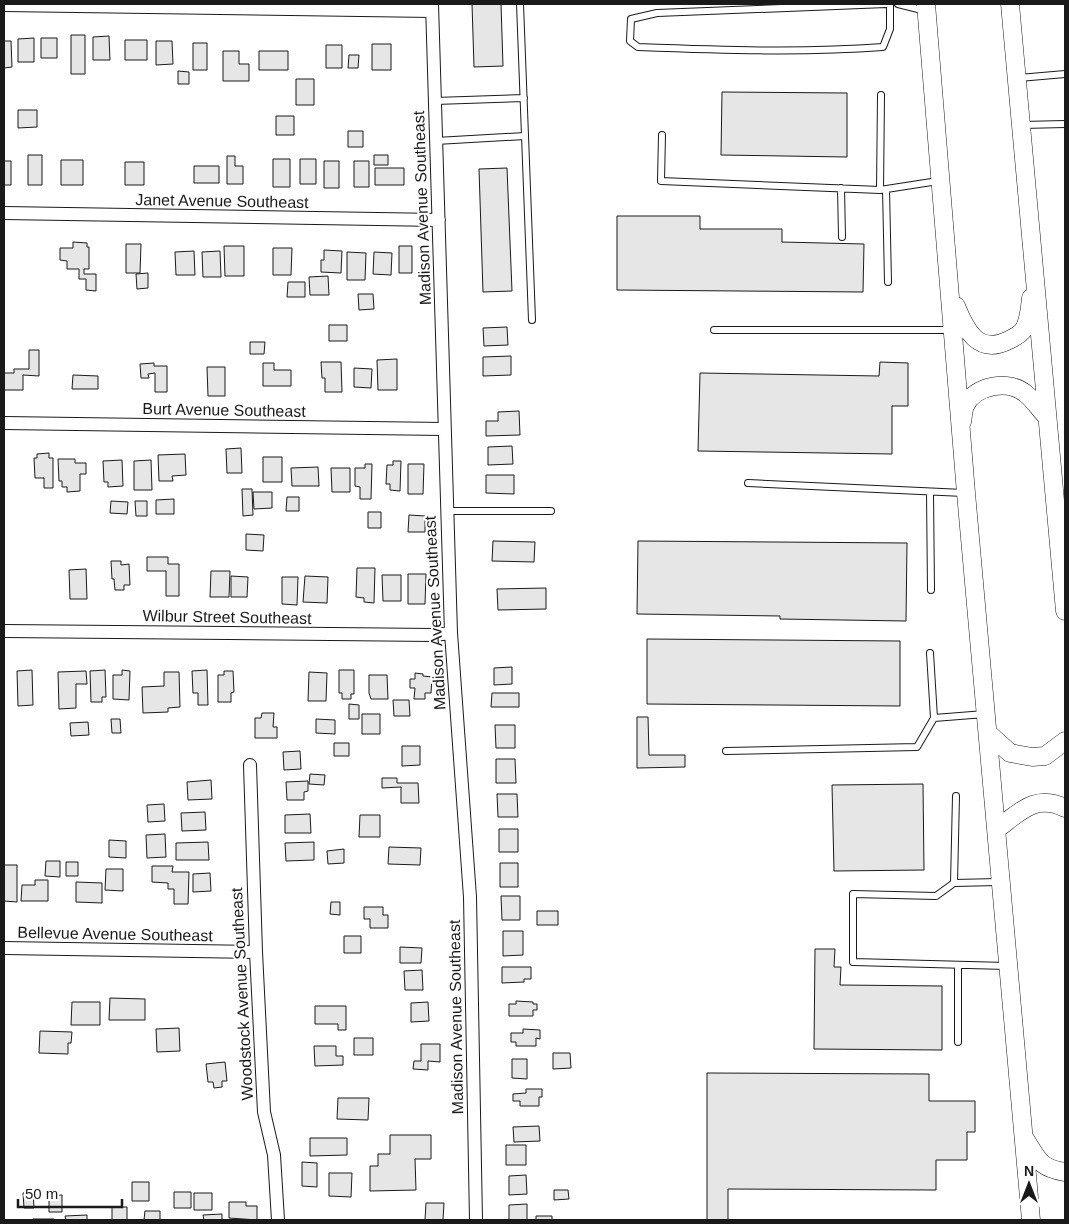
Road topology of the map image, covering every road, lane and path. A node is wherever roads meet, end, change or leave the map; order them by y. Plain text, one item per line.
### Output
1 (4, 4) edge
2 (520, 4) edge
3 (886, 4) edge
4 (890, 4) edge
5 (898, 4) edge
6 (928, 6) edge
7 (1009, 6) edge
8 (432, 7) edge
9 (1065, 74) edge
10 (1016, 79) junction
11 (881, 95) dead end
12 (524, 98) junction
13 (434, 101) junction
14 (1065, 124) edge
15 (1021, 125) junction
16 (662, 134) dead end
17 (525, 136) junction
18 (436, 141) junction
19 (940, 180) junction
20 (842, 188) junction
21 (883, 190) junction
22 (4, 213) edge
23 (439, 220) junction
24 (842, 237) dead end
25 (1035, 279) junction
26 (888, 282) dead end
27 (949, 289) junction
28 (532, 320) dead end
29 (714, 330) dead end
30 (952, 330) junction
31 (1047, 417) junction
32 (4, 423) edge
33 (961, 428) junction
34 (444, 429) junction
35 (748, 483) dead end
36 (930, 492) junction
37 (966, 494) junction
38 (447, 510) junction
39 (551, 511) dead end
40 (931, 590) dead end
41 (1065, 611) edge
42 (4, 631) edge
43 (451, 633) junction
44 (930, 653) dead end
45 (986, 714) junction
46 (934, 718) junction
47 (988, 733) junction
48 (1065, 741) edge
49 (726, 751) dead end
50 (250, 765) dead end
51 (956, 796) dead end
52 (1065, 808) edge
53 (997, 829) junction
54 (1001, 882) junction
55 (954, 883) junction
56 (4, 948) edge
57 (256, 952) junction
58 (958, 965) junction
59 (1008, 966) junction
60 (958, 1042) dead end
61 (1022, 1134) junction
62 (1065, 1172) edge
63 (278, 1220) edge
64 (476, 1220) edge
65 (1031, 1220) edge

1 - 8 street
2 - 12 lane
3 - 4 lane
5 - 6 lane
6 - 19 street
7 - 10 street
8 - 13 street, Madison Avenue Southeast
9 - 10 lane
10 - 15 street
11 - 21 lane
12 - 13 lane
12 - 17 lane
13 - 18 street, Madison Avenue Southeast
14 - 15 lane
15 - 25 street
16 - 20 lane
17 - 18 lane
17 - 28 lane
18 - 23 street, Madison Avenue Southeast
19 - 21 lane
19 - 27 street
20 - 21 lane
20 - 24 lane
21 - 26 lane
22 - 23 street, Janet Avenue Southeast
23 - 34 street, Madison Avenue Southeast
25 - 27 street
25 - 31 street
27 - 30 street
29 - 30 lane
30 - 33 street
31 - 33 street
31 - 41 street
32 - 34 street, Burt Avenue Southeast
33 - 37 street
34 - 38 street, Madison Avenue Southeast
35 - 36 lane
36 - 37 lane
36 - 40 lane
37 - 45 street
38 - 39 lane
38 - 43 street, Madison Avenue Southeast
42 - 43 street, Wilbur Street Southeast
43 - 64 street, Madison Avenue Southeast
44 - 46 lane
45 - 46 lane
45 - 47 street
46 - 49 lane
47 - 48 street
47 - 53 street
50 - 57 street, Woodstock Avenue Southeast
51 - 55 lane
52 - 53 street
53 - 54 street
54 - 55 lane
54 - 59 street
55 - 58 lane
56 - 57 street, Bellevue Avenue Southeast
57 - 63 street, Woodstock Avenue Southeast
58 - 59 lane
58 - 60 lane
59 - 61 street
61 - 62 street
61 - 65 street

